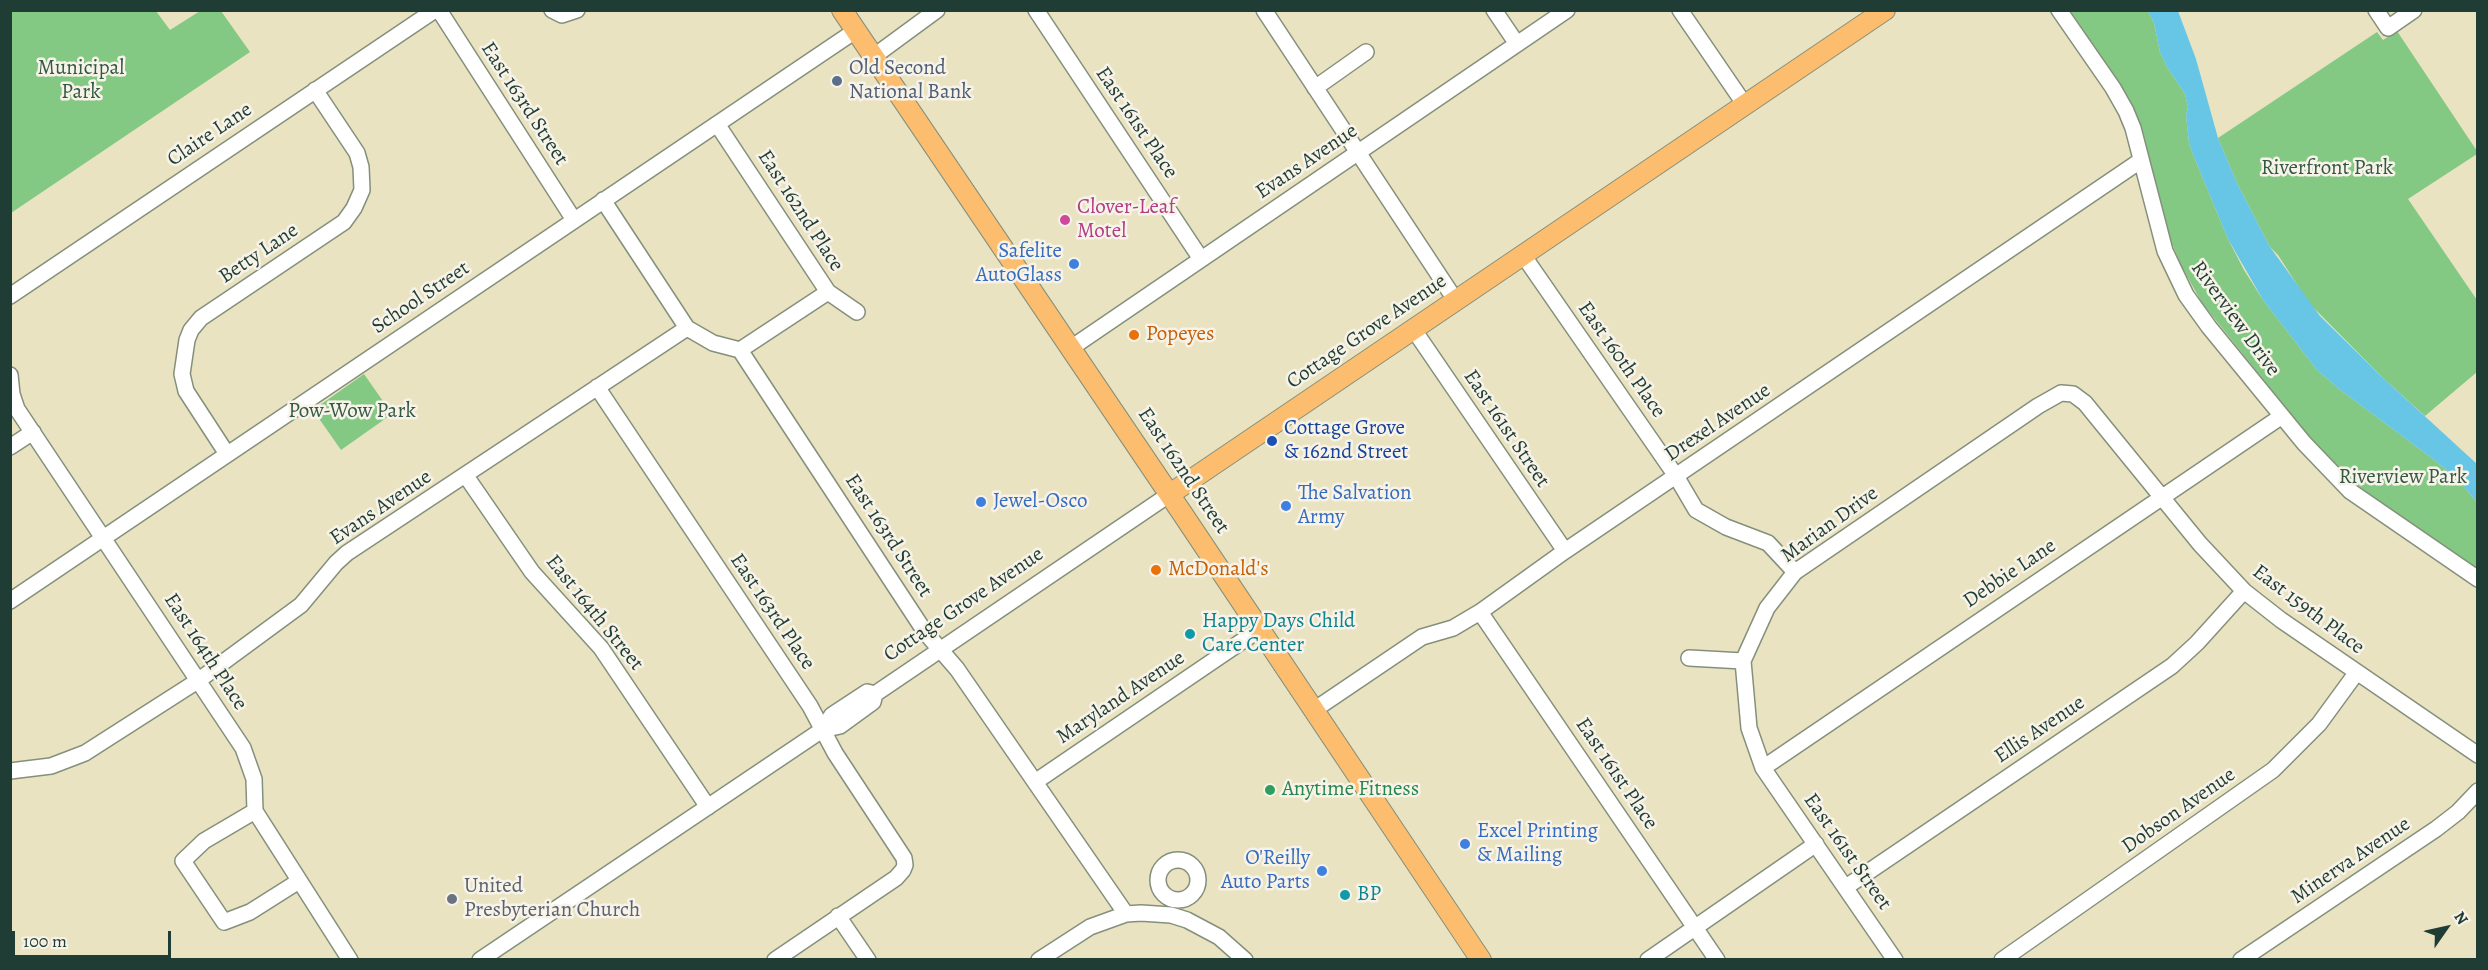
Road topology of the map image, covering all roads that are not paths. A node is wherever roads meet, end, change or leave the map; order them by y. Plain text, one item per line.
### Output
1 (437, 10) edge
2 (552, 10) edge
3 (577, 10) edge
4 (842, 10) edge
5 (937, 10) edge
6 (1036, 10) edge
7 (1264, 10) edge
8 (1494, 10) edge
9 (1567, 10) edge
10 (1680, 10) edge
11 (1885, 10) edge
12 (2059, 10) edge
13 (2376, 10) edge
14 (2414, 10) edge
15 (855, 31) junction
16 (1516, 44) junction
17 (1366, 52) dead end
18 (873, 57) junction
19 (1315, 87) junction
20 (315, 90) junction
21 (1745, 105) junction
22 (717, 123) junction
23 (1358, 153) junction
24 (2140, 161) junction
25 (603, 200) junction
26 (574, 220) junction
27 (1523, 255) junction
28 (1201, 259) junction
29 (828, 292) junction
30 (10, 296) edge
31 (1456, 301) junction
32 (857, 312) dead end
33 (687, 328) junction
34 (1414, 330) junction
35 (1071, 348) junction
36 (740, 350) junction
37 (10, 375) edge
38 (597, 387) junction
39 (2066, 392) joint
40 (2282, 416) junction
41 (33, 432) junction
42 (10, 447) edge
43 (227, 454) junction
44 (466, 476) junction
45 (1676, 476) junction
46 (1170, 494) junction
47 (2161, 497) junction
48 (104, 538) junction
49 (1565, 551) junction
50 (1795, 572) junction
51 (2478, 579) edge
52 (2244, 591) junction
53 (10, 601) edge
54 (1480, 612) junction
55 (1260, 629) junction
56 (941, 650) junction
57 (1689, 658) dead end
58 (1743, 662) junction
59 (2357, 672) junction
60 (199, 680) junction
61 (1314, 710) junction
62 (822, 730) junction
63 (2478, 755) edge
64 (1763, 768) junction
65 (10, 771) edge
66 (1035, 782) junction
67 (2478, 791) edge
68 (708, 807) junction
69 (255, 811) junction
70 (1816, 844) junction
71 (299, 881) junction
72 (1846, 887) junction
73 (1173, 900) dead end
74 (1126, 915) junction
75 (1171, 915) junction
76 (838, 916) junction
77 (1695, 927) junction
78 (1058, 954) edge
79 (350, 960) edge
80 (480, 960) edge
81 (775, 960) edge
82 (868, 960) edge
83 (1039, 960) edge
84 (1245, 960) edge
85 (1481, 960) edge
86 (1648, 960) edge
87 (1717, 960) edge
88 (1895, 960) edge
89 (2002, 960) edge
90 (2241, 960) edge

1 - 20 street, Claire Lane
1 - 26 street, East 163rd Street
2 - 3 street
4 - 15 main road, East 162nd Street
5 - 18 street
6 - 28 street, East 161st Place
7 - 19 street
8 - 16 street
9 - 16 street, Evans Avenue
10 - 21 street
11 - 21 main road, Cottage Grove Avenue
12 - 24 street, Riverview Drive
13 - 14 street
15 - 18 main road, East 162nd Street
15 - 22 street, School Street
16 - 23 street, Evans Avenue
17 - 19 street
18 - 35 main road, East 162nd Street
19 - 23 street
20 - 30 street, Claire Lane
20 - 43 street, Betty Lane
21 - 27 main road, Cottage Grove Avenue
22 - 25 street, School Street
22 - 29 street, East 162nd Place
23 - 28 street, Evans Avenue
23 - 31 street
24 - 40 street, Riverview Drive
24 - 45 street, Drexel Avenue
25 - 26 street, School Street
25 - 33 street
26 - 43 street, School Street
27 - 31 main road, Cottage Grove Avenue
27 - 45 street, East 160th Place
28 - 35 street, Evans Avenue
29 - 32 street, East 162nd Place
29 - 36 street
31 - 34 main road, Cottage Grove Avenue
33 - 36 street
33 - 38 street, Evans Avenue
34 - 46 main road, Cottage Grove Avenue
34 - 49 street, East 161st Street
35 - 46 main road, East 162nd Street
36 - 56 street, East 163rd Street
37 - 41 street, East 164th Place
38 - 44 street, Evans Avenue
38 - 62 street, East 163rd Place
39 - 47 street, East 159th Place
39 - 50 street, Marian Drive
40 - 47 street, Debbie Lane
40 - 51 street, Riverview Drive
41 - 42 street
41 - 48 street, East 164th Place
43 - 48 street, School Street
44 - 60 street, Evans Avenue
44 - 68 street, East 164th Street
45 - 49 street, Drexel Avenue
45 - 50 street, East 160th Place
46 - 55 main road, East 162nd Street
46 - 56 street, Cottage Grove Avenue
47 - 52 street, East 159th Place
47 - 64 street, Debbie Lane
48 - 53 street, School Street
48 - 60 street, East 164th Place
49 - 54 street, Drexel Avenue
50 - 58 street, Marian Drive
52 - 59 street, East 159th Place
52 - 72 street, Ellis Avenue
54 - 61 street, Drexel Avenue
54 - 77 street, East 161st Place
55 - 61 main road, East 162nd Street
55 - 66 street, Maryland Avenue
56 - 62 street, Cottage Grove Avenue
56 - 66 street, East 163rd Street
57 - 58 street
58 - 64 street, Marian Drive
59 - 63 street, East 159th Place
59 - 89 street, Dobson Avenue
60 - 65 street, Evans Avenue
60 - 69 street, East 164th Place
61 - 85 main road, East 162nd Street
62 - 68 street, Cottage Grove Avenue
62 - 76 street, East 163rd Place
64 - 70 street, East 161st Street
66 - 74 street, East 163rd Street
67 - 90 street, Minerva Avenue
68 - 80 street, Cottage Grove Avenue
69 - 71 street
69 - 71 street
70 - 72 street, East 161st Street
70 - 77 street
71 - 79 street
72 - 88 street, East 161st Street
73 - 75 street
74 - 75 street
74 - 78 street
75 - 84 street
76 - 81 street
76 - 82 street
77 - 86 street
77 - 87 street, East 161st Place
78 - 83 street

